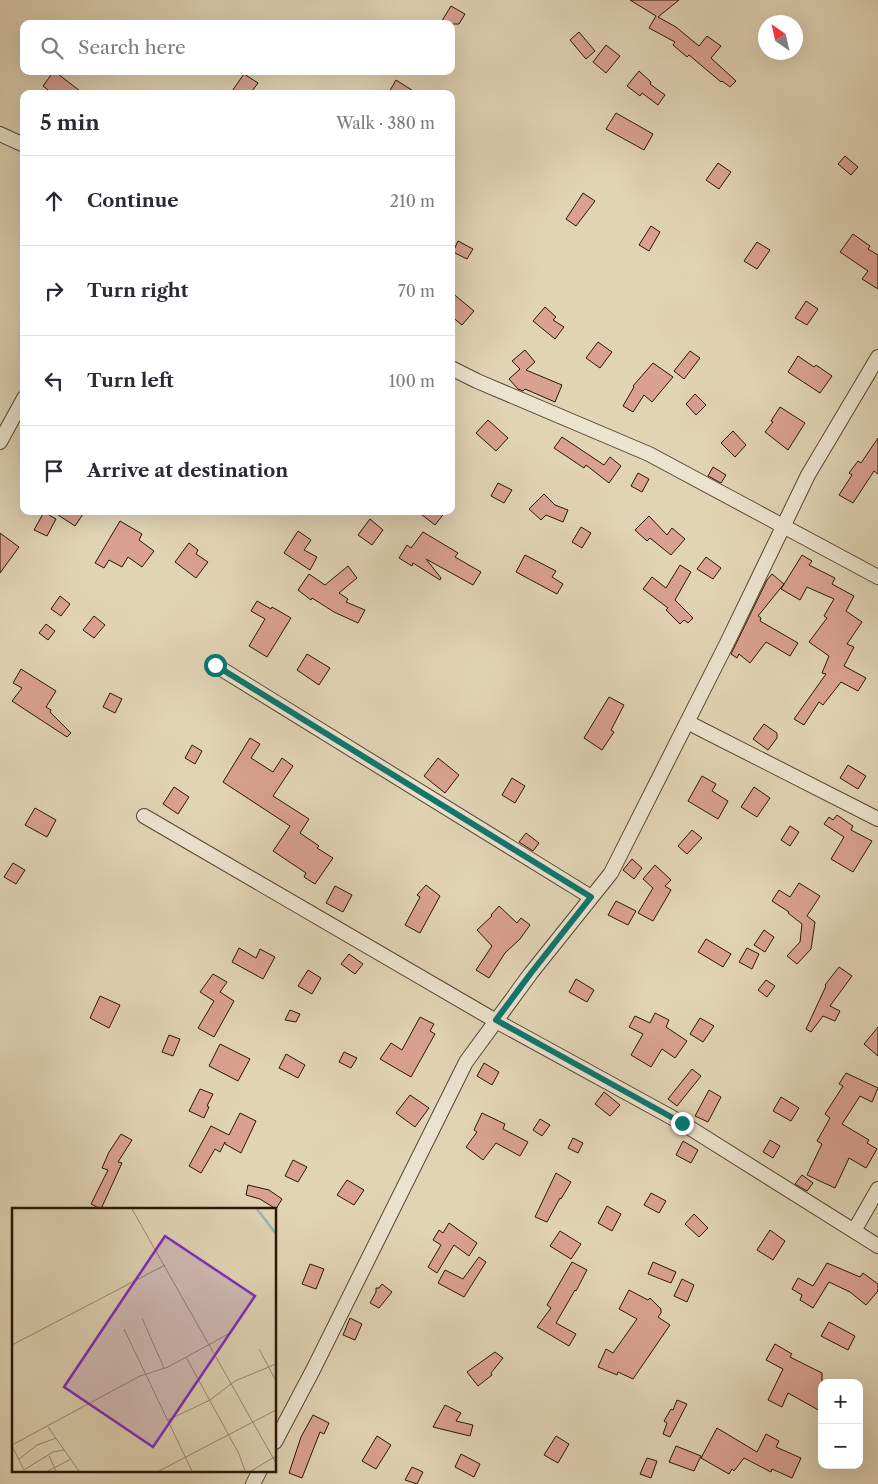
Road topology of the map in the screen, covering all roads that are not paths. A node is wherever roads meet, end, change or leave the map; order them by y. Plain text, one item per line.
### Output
1 (0, 134) edge
2 (20, 143) edge
3 (878, 357) edge
4 (455, 370) edge
5 (20, 405) edge
6 (0, 442) edge
7 (782, 525) junction
8 (878, 577) edge
9 (215, 665) dead end
10 (687, 722) junction
11 (144, 816) dead end
12 (878, 819) edge
13 (591, 897) junction
14 (496, 1020) junction
15 (878, 1189) edge
16 (854, 1230) junction
17 (878, 1246) edge
18 (276, 1440) edge
19 (259, 1472) edge
20 (253, 1484) edge

1 - 2 street
3 - 7 street
4 - 7 street
5 - 6 street
7 - 8 street
7 - 10 street
9 - 13 street
10 - 12 street
10 - 13 street
11 - 14 street
13 - 14 street
14 - 16 street
14 - 18 street
15 - 16 street
16 - 17 street
19 - 20 street

